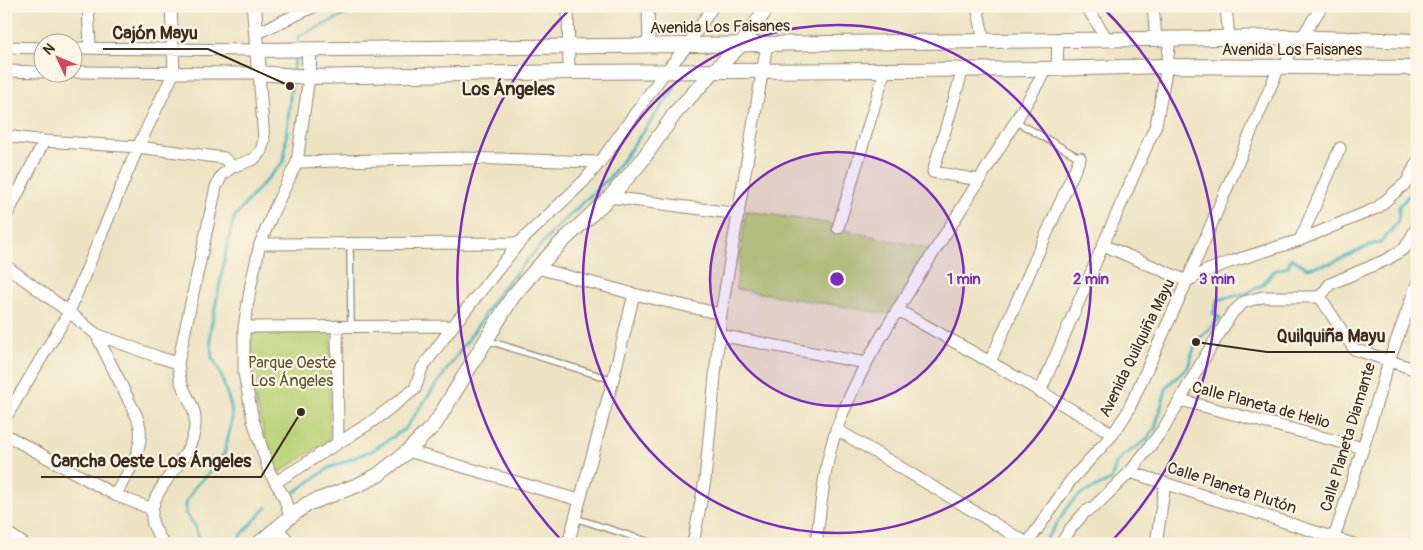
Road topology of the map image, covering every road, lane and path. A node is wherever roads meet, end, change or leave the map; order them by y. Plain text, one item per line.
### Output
1 (88, 6) edge
2 (171, 6) edge
3 (254, 6) edge
4 (315, 6) edge
5 (568, 6) edge
6 (648, 6) edge
7 (712, 6) edge
8 (768, 6) edge
9 (977, 6) edge
10 (1086, 6) edge
11 (1153, 6) edge
12 (1226, 6) edge
13 (1322, 6) edge
14 (255, 34) junction
15 (1295, 37) junction
16 (1163, 38) junction
17 (1229, 38) junction
18 (1108, 39) junction
19 (1058, 40) junction
20 (984, 41) junction
21 (1417, 41) edge
22 (742, 44) junction
23 (767, 44) junction
24 (648, 45) junction
25 (688, 45) junction
26 (568, 46) junction
27 (6, 48) edge
28 (32, 48) edge
29 (82, 48) edge
30 (90, 48) junction
31 (173, 49) junction
32 (257, 50) junction
33 (301, 50) junction
34 (1167, 66) junction
35 (1284, 67) junction
36 (1051, 68) junction
37 (1417, 68) edge
38 (963, 69) junction
39 (885, 70) junction
40 (762, 71) junction
41 (6, 72) edge
42 (32, 72) edge
43 (82, 72) edge
44 (174, 72) junction
45 (569, 72) junction
46 (665, 72) junction
47 (712, 72) junction
48 (259, 73) junction
49 (298, 76) junction
50 (1016, 122) junction
51 (6, 136) edge
52 (44, 141) junction
53 (138, 147) junction
54 (1340, 148) dead end
55 (1080, 158) joint
56 (297, 162) junction
57 (600, 162) junction
58 (1417, 162) edge
59 (232, 167) junction
60 (980, 180) junction
61 (610, 197) junction
62 (739, 214) junction
63 (6, 217) edge
64 (1417, 227) edge
65 (838, 228) dead end
66 (1300, 240) junction
67 (350, 243) junction
68 (519, 243) junction
69 (260, 244) junction
70 (1102, 245) junction
71 (6, 266) edge
72 (537, 268) junction
73 (1187, 281) junction
74 (1417, 284) edge
75 (634, 294) junction
76 (1320, 297) junction
77 (898, 310) junction
78 (69, 312) junction
79 (721, 314) junction
80 (337, 326) junction
81 (351, 326) junction
82 (453, 326) junction
83 (244, 327) junction
84 (96, 334) junction
85 (719, 335) junction
86 (486, 340) junction
87 (1389, 361) junction
88 (990, 362) junction
89 (178, 363) junction
90 (866, 363) junction
91 (1417, 370) edge
92 (613, 380) junction
93 (1040, 392) junction
94 (1180, 400) junction
95 (6, 417) edge
96 (836, 429) junction
97 (1113, 434) junction
98 (6, 435) edge
99 (338, 442) junction
100 (1363, 448) junction
101 (408, 450) junction
102 (1130, 472) junction
103 (276, 482) junction
104 (1165, 484) junction
105 (114, 495) junction
106 (579, 500) junction
107 (152, 508) junction
108 (290, 517) junction
109 (574, 518) junction
110 (277, 528) junction
111 (6, 532) edge
112 (1333, 541) edge
113 (1027, 543) edge
114 (24, 544) edge
115 (164, 544) edge
116 (258, 544) edge
117 (292, 544) edge
118 (568, 544) edge
119 (656, 544) edge
120 (694, 544) edge
121 (816, 544) edge
122 (1061, 544) edge
123 (1156, 544) edge
124 (1353, 544) edge

1 - 30 street
2 - 31 street
3 - 14 street
4 - 14 street
5 - 26 street
6 - 24 street
7 - 25 street
8 - 22 street
9 - 20 street
10 - 18 street
11 - 16 street
12 - 17 street
13 - 15 street
14 - 32 street
15 - 17 street, Avenida Los Faisanes
15 - 21 street, Avenida Los Faisanes
15 - 35 street
16 - 17 street, Avenida Los Faisanes
16 - 18 street, Avenida Los Faisanes
16 - 34 street
18 - 19 street, Avenida Los Faisanes
19 - 20 street, Avenida Los Faisanes
19 - 36 street
20 - 23 street, Avenida Los Faisanes
22 - 23 street, Avenida Los Faisanes
22 - 25 street, Avenida Los Faisanes
22 - 47 street
23 - 40 street
24 - 25 street, Avenida Los Faisanes
24 - 26 street, Avenida Los Faisanes
25 - 46 street
26 - 33 street, Avenida Los Faisanes
26 - 45 street
27 - 28 street
29 - 30 street
30 - 31 street
31 - 32 street
31 - 44 street
32 - 33 street, Avenida Los Faisanes
32 - 48 street
33 - 49 street
34 - 35 street, Avenida Los Faisanes
34 - 36 street, Avenida Los Faisanes
34 - 70 street
35 - 37 street, Avenida Los Faisanes
35 - 73 street
36 - 38 street
36 - 50 street
38 - 39 street
38 - 60 street
39 - 40 street
39 - 65 street
40 - 47 street
40 - 62 street
41 - 42 street
43 - 44 street
44 - 48 street
44 - 53 street
45 - 46 street
45 - 49 street
46 - 47 street
46 - 57 street
47 - 61 street
48 - 49 street
48 - 59 street
49 - 56 street
50 - 55 lane
50 - 60 street
51 - 52 street
52 - 53 street
52 - 63 street
53 - 59 street
53 - 78 street
54 - 66 street
55 - 88 street
56 - 57 street
56 - 69 street
57 - 68 street
58 - 66 street, Avenida Quilquiña Mayu
59 - 89 street
60 - 77 street
61 - 62 street
61 - 72 street
62 - 79 street
64 - 76 street
66 - 73 street, Avenida Quilquiña Mayu
67 - 68 street
67 - 69 street
67 - 81 lane
68 - 82 street
69 - 83 street
70 - 73 street
70 - 93 street
71 - 78 street
72 - 75 street
72 - 86 street
73 - 97 street, Avenida Quilquiña Mayu
74 - 87 street, Calle Planeta Diamante
75 - 79 street
75 - 92 street
76 - 87 street
76 - 94 street
77 - 88 street
77 - 90 street
78 - 84 street
78 - 95 street
79 - 85 street
80 - 81 street
80 - 83 street
80 - 99 street
81 - 82 street
82 - 99 street
83 - 103 street
84 - 89 street
84 - 105 street
85 - 90 street
85 - 120 street
86 - 92 lane
86 - 101 street
87 - 91 street
87 - 100 street, Calle Planeta Diamante
88 - 93 street
89 - 107 street
90 - 96 street
92 - 106 street
93 - 97 street
94 - 100 street, Calle Planeta de Helio
94 - 102 street
96 - 113 street
96 - 121 street
97 - 113 street, Avenida Quilquiña Mayu
98 - 105 street
99 - 103 street
100 - 112 street, Calle Planeta Diamante
101 - 106 street
101 - 108 street
102 - 104 street, Calle Planeta Plutón
102 - 122 street
103 - 108 street
104 - 112 street, Calle Planeta Plutón
104 - 123 street
105 - 107 street
106 - 109 street
107 - 115 street
108 - 110 street
109 - 118 street
109 - 119 lane
110 - 116 street
110 - 117 street
111 - 114 street
112 - 124 street, Calle Planeta Plutón

